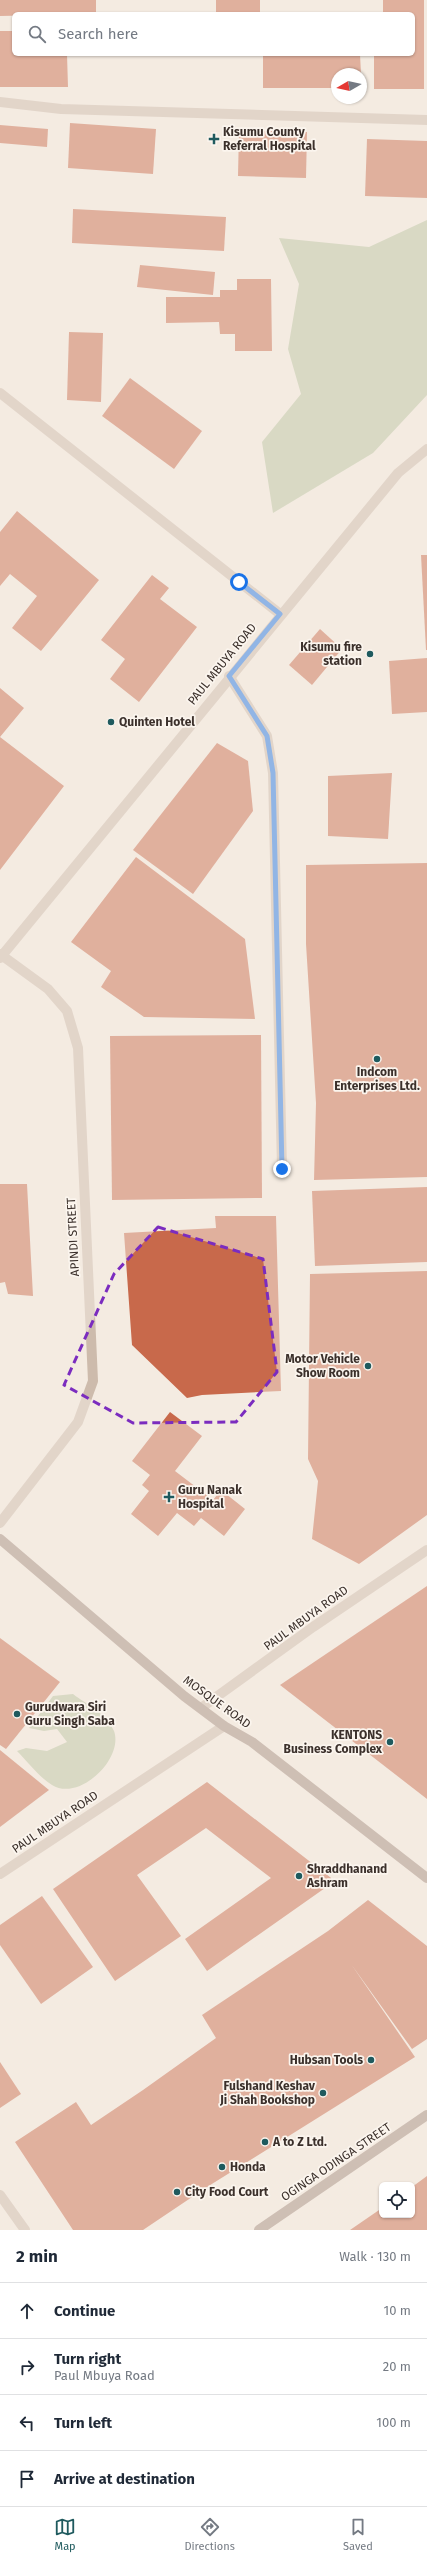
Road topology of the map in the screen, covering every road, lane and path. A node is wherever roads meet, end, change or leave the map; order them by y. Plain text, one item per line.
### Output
1 (0, 102) edge
2 (427, 120) edge
3 (0, 393) edge
4 (427, 449) edge
5 (280, 614) junction
6 (229, 676) junction
7 (1, 956) edge
8 (282, 1169) dead end
9 (0, 1523) edge
10 (0, 1539) edge
11 (427, 1550) edge
12 (202, 1708) junction
13 (224, 1726) junction
14 (0, 1874) edge
15 (427, 1878) edge
16 (427, 2115) edge
17 (0, 2194) edge
18 (25, 2230) edge
19 (259, 2230) edge

1 - 2 street
3 - 5 street
4 - 5 street, PAUL MBUYA ROAD
5 - 6 street, PAUL MBUYA ROAD
6 - 7 street, PAUL MBUYA ROAD
6 - 8 street
7 - 9 street, APINDI STREET
10 - 12 main road, MOSQUE ROAD
11 - 12 street, PAUL MBUYA ROAD
12 - 13 main road, MOSQUE ROAD
13 - 14 street, PAUL MBUYA ROAD
13 - 15 main road, MOSQUE ROAD
16 - 19 main road, OGINGA ODINGA STREET
17 - 18 street

